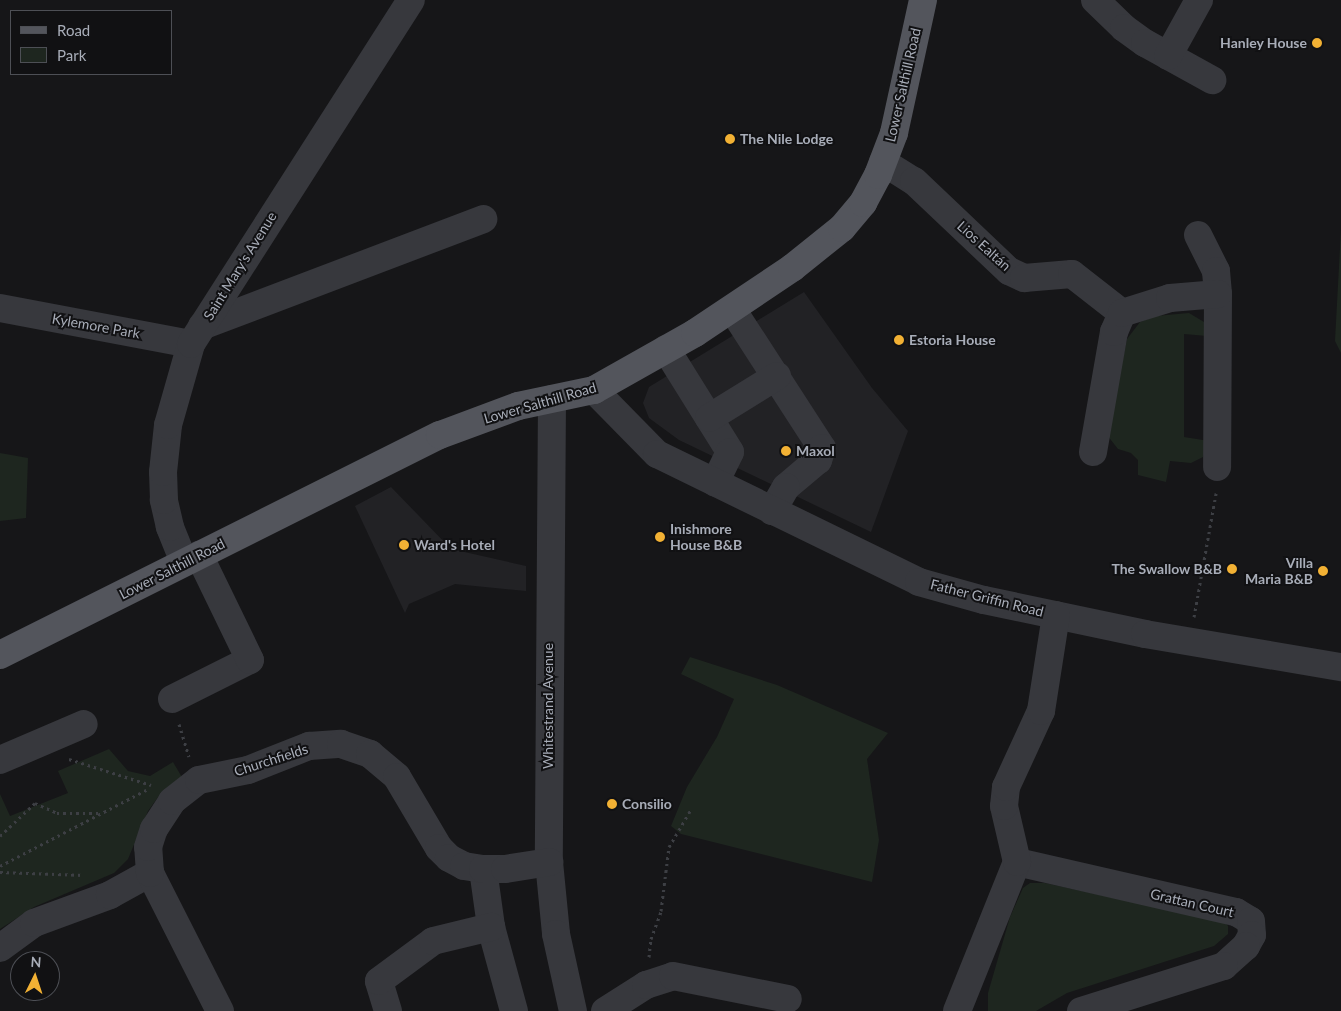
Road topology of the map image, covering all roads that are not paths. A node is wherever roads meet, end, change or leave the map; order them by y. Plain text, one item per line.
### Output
1 (412, 0) edge
2 (923, 0) edge
3 (1096, 0) edge
4 (1199, 0) edge
5 (1168, 56) junction
6 (1212, 80) dead end
7 (883, 162) junction
8 (483, 219) dead end
9 (1198, 235) dead end
10 (1218, 294) junction
11 (0, 308) edge
12 (732, 309) junction
13 (1122, 312) junction
14 (197, 335) junction
15 (666, 350) junction
16 (777, 376) junction
17 (594, 390) junction
18 (552, 399) junction
19 (709, 418) junction
20 (1093, 452) dead end
21 (1217, 467) road end
22 (715, 483) junction
23 (772, 511) junction
24 (192, 559) junction
25 (1056, 615) junction
26 (0, 654) edge
27 (1341, 667) edge
28 (172, 699) road end
29 (84, 724) dead end
30 (0, 760) edge
31 (548, 862) junction
32 (1017, 862) junction
33 (483, 869) junction
34 (150, 873) junction
35 (491, 927) junction
36 (0, 948) edge
37 (788, 999) dead end
38 (220, 1011) edge
39 (388, 1011) edge
40 (514, 1011) edge
41 (574, 1011) edge
42 (604, 1011) edge
43 (957, 1011) edge
44 (1081, 1011) edge

1 - 14 street, Saint Mary's Avenue
2 - 7 main road, Lower Salthill Road
3 - 5 street
4 - 5 street
5 - 6 street
7 - 12 main road, Lower Salthill Road
7 - 13 street, Lios Ealtán
8 - 14 street
9 - 10 street
10 - 13 street
10 - 21 street
11 - 14 street, Kylemore Park
12 - 15 main road, Lower Salthill Road
12 - 16 street
13 - 20 street
14 - 24 street, Saint Mary's Avenue
15 - 17 main road, Lower Salthill Road
15 - 19 street
16 - 19 street
16 - 23 street
17 - 18 main road, Lower Salthill Road
17 - 22 street, Father Griffin Road
18 - 24 main road, Lower Salthill Road
18 - 31 street, Whitestrand Avenue
19 - 22 street
22 - 23 street, Father Griffin Road
23 - 25 street, Father Griffin Road
24 - 26 main road, Lower Salthill Road
24 - 28 street
25 - 27 street, Father Griffin Road
25 - 32 street
29 - 30 street
31 - 33 street, Churchfields
31 - 41 street, Whitestrand Avenue
32 - 43 street
32 - 44 street, Grattan Court
33 - 34 street, Churchfields
33 - 35 street
34 - 36 street
34 - 38 street, Churchfields
35 - 39 street
35 - 40 street
37 - 42 street

